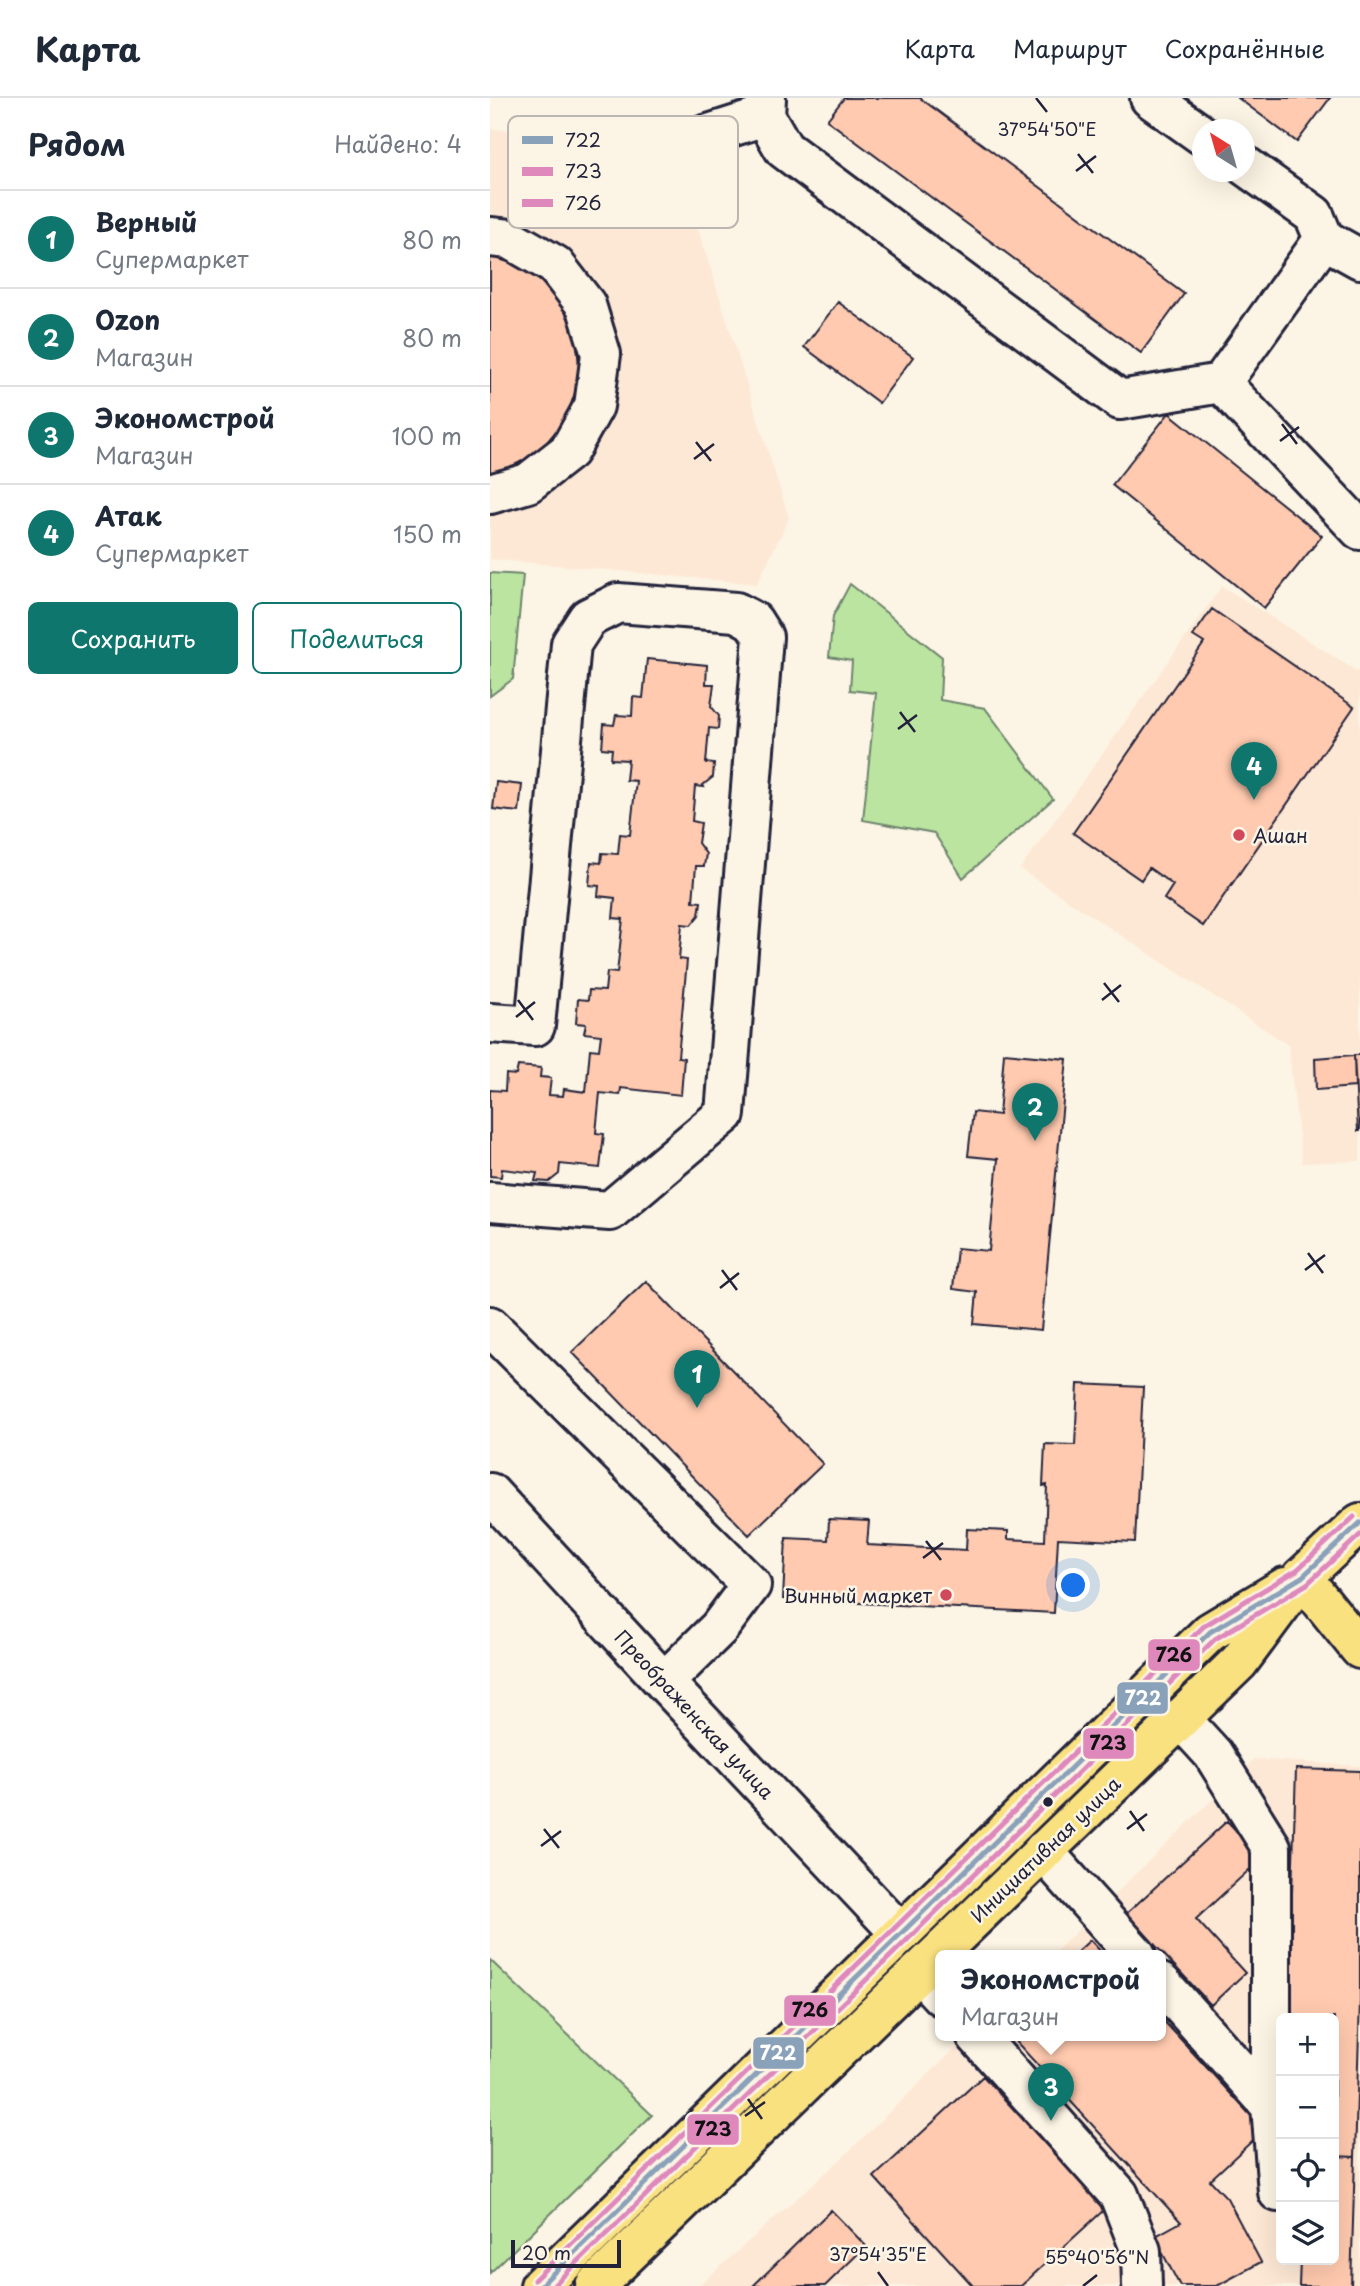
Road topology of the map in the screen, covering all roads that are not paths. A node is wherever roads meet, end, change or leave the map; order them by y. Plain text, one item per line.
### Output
1 (1150, 98) edge
2 (766, 107) edge
3 (738, 119) edge
4 (1192, 128) edge
5 (1255, 173) edge
6 (490, 237) edge
7 (1324, 239) junction
8 (1360, 259) edge
9 (1222, 383) junction
10 (490, 494) edge
11 (1360, 530) edge
12 (490, 1023) edge
13 (490, 1202) edge
14 (490, 1326) edge
15 (490, 1493) edge
16 (1360, 1523) edge
17 (1302, 1577) junction
18 (1360, 1649) edge
19 (664, 1682) junction
20 (1180, 1718) junction
21 (1043, 1851) junction
22 (901, 1934) junction
23 (959, 1950) edge
24 (1132, 1950) edge
25 (930, 1984) edge
26 (1166, 1989) edge
27 (981, 2041) edge
28 (1271, 2106) junction
29 (1276, 2167) edge
30 (540, 2286) edge
31 (595, 2286) edge
32 (1142, 2286) edge

1 - 4 street
2 - 3 street
2 - 9 street
5 - 7 street
6 - 10 street
7 - 8 street
7 - 9 street
9 - 11 street
12 - 13 street
14 - 19 street
15 - 19 street, Преображенская улица
16 - 17 main road, Инициативная улица
17 - 18 main road
17 - 20 main road, Инициативная улица
17 - 22 main road, Инициативная улица
19 - 22 street, Преображенская улица
20 - 21 main road, Инициативная улица
20 - 28 street
21 - 23 main road, Инициативная улица
21 - 24 street
22 - 30 main road, Инициативная улица
25 - 31 main road, Инициативная улица
26 - 28 street
27 - 32 street
28 - 29 street

